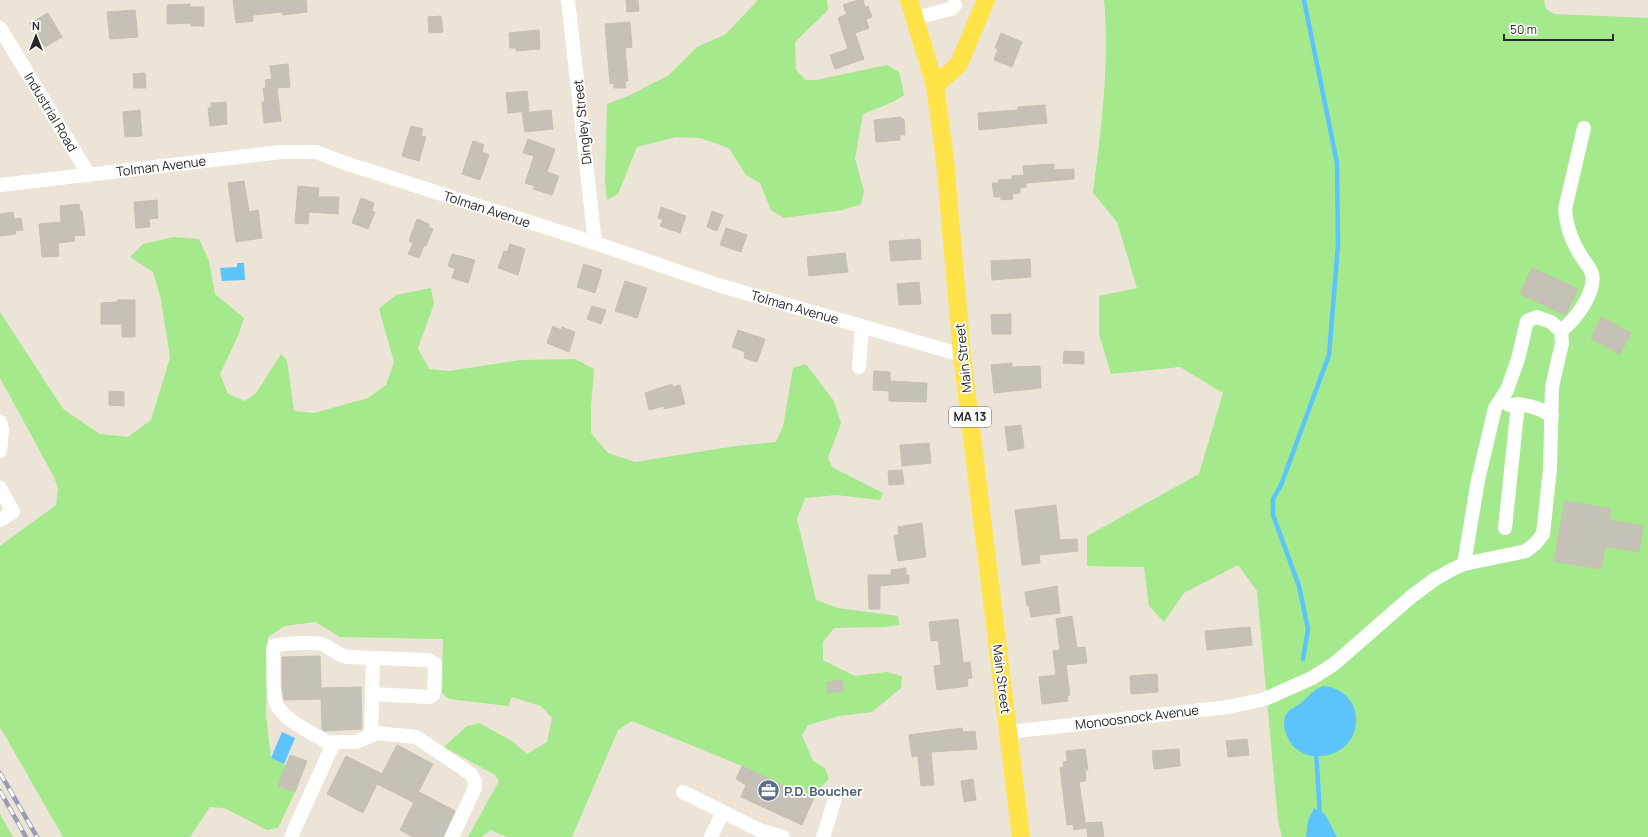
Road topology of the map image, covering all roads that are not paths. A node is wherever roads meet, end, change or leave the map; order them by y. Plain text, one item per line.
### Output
1 (568, 0) edge
2 (909, 0) edge
3 (986, 0) edge
4 (955, 5) dead end
5 (915, 18) junction
6 (0, 28) edge
7 (935, 86) junction
8 (1584, 128) dead end
9 (89, 175) junction
10 (0, 185) edge
11 (596, 243) junction
12 (862, 326) junction
13 (1561, 332) junction
14 (962, 355) junction
15 (859, 367) dead end
16 (1518, 404) junction
17 (1495, 408) junction
18 (1552, 416) junction
19 (0, 422) edge
20 (0, 451) edge
21 (0, 488) edge
22 (0, 520) edge
23 (1506, 528) dead end
24 (1464, 564) junction
25 (373, 658) junction
26 (372, 694) junction
27 (1009, 732) junction
28 (371, 735) junction
29 (332, 745) junction
30 (683, 792) dead end
31 (836, 796) dead end
32 (723, 812) junction
33 (775, 836) edge
34 (291, 837) edge
35 (452, 837) edge
36 (711, 837) edge
37 (823, 837) edge
38 (1021, 837) edge

1 - 11 street, Dingley Street
2 - 5 main road, Main Street / MA 13
3 - 7 main road
4 - 5 street
5 - 7 main road, Main Street / MA 13
6 - 9 street, Industrial Road
7 - 14 main road, Main Street / MA 13
8 - 13 street
9 - 10 street, Tolman Avenue
9 - 11 street, Tolman Avenue
11 - 12 street, Tolman Avenue
12 - 14 street, Tolman Avenue
12 - 15 street
13 - 17 street
13 - 18 street, Monoosnock Avenue
14 - 27 main road, Main Street / MA 13
16 - 17 street
16 - 18 street
16 - 23 street
17 - 24 street
18 - 24 street, Monoosnock Avenue
19 - 20 street
21 - 22 street
24 - 27 street, Monoosnock Avenue
25 - 26 street
25 - 26 street
25 - 29 street
26 - 28 street
27 - 38 main road, Main Street / MA 13
28 - 29 street
28 - 35 street
29 - 34 street
30 - 32 street
31 - 37 street
32 - 33 street
32 - 36 street

